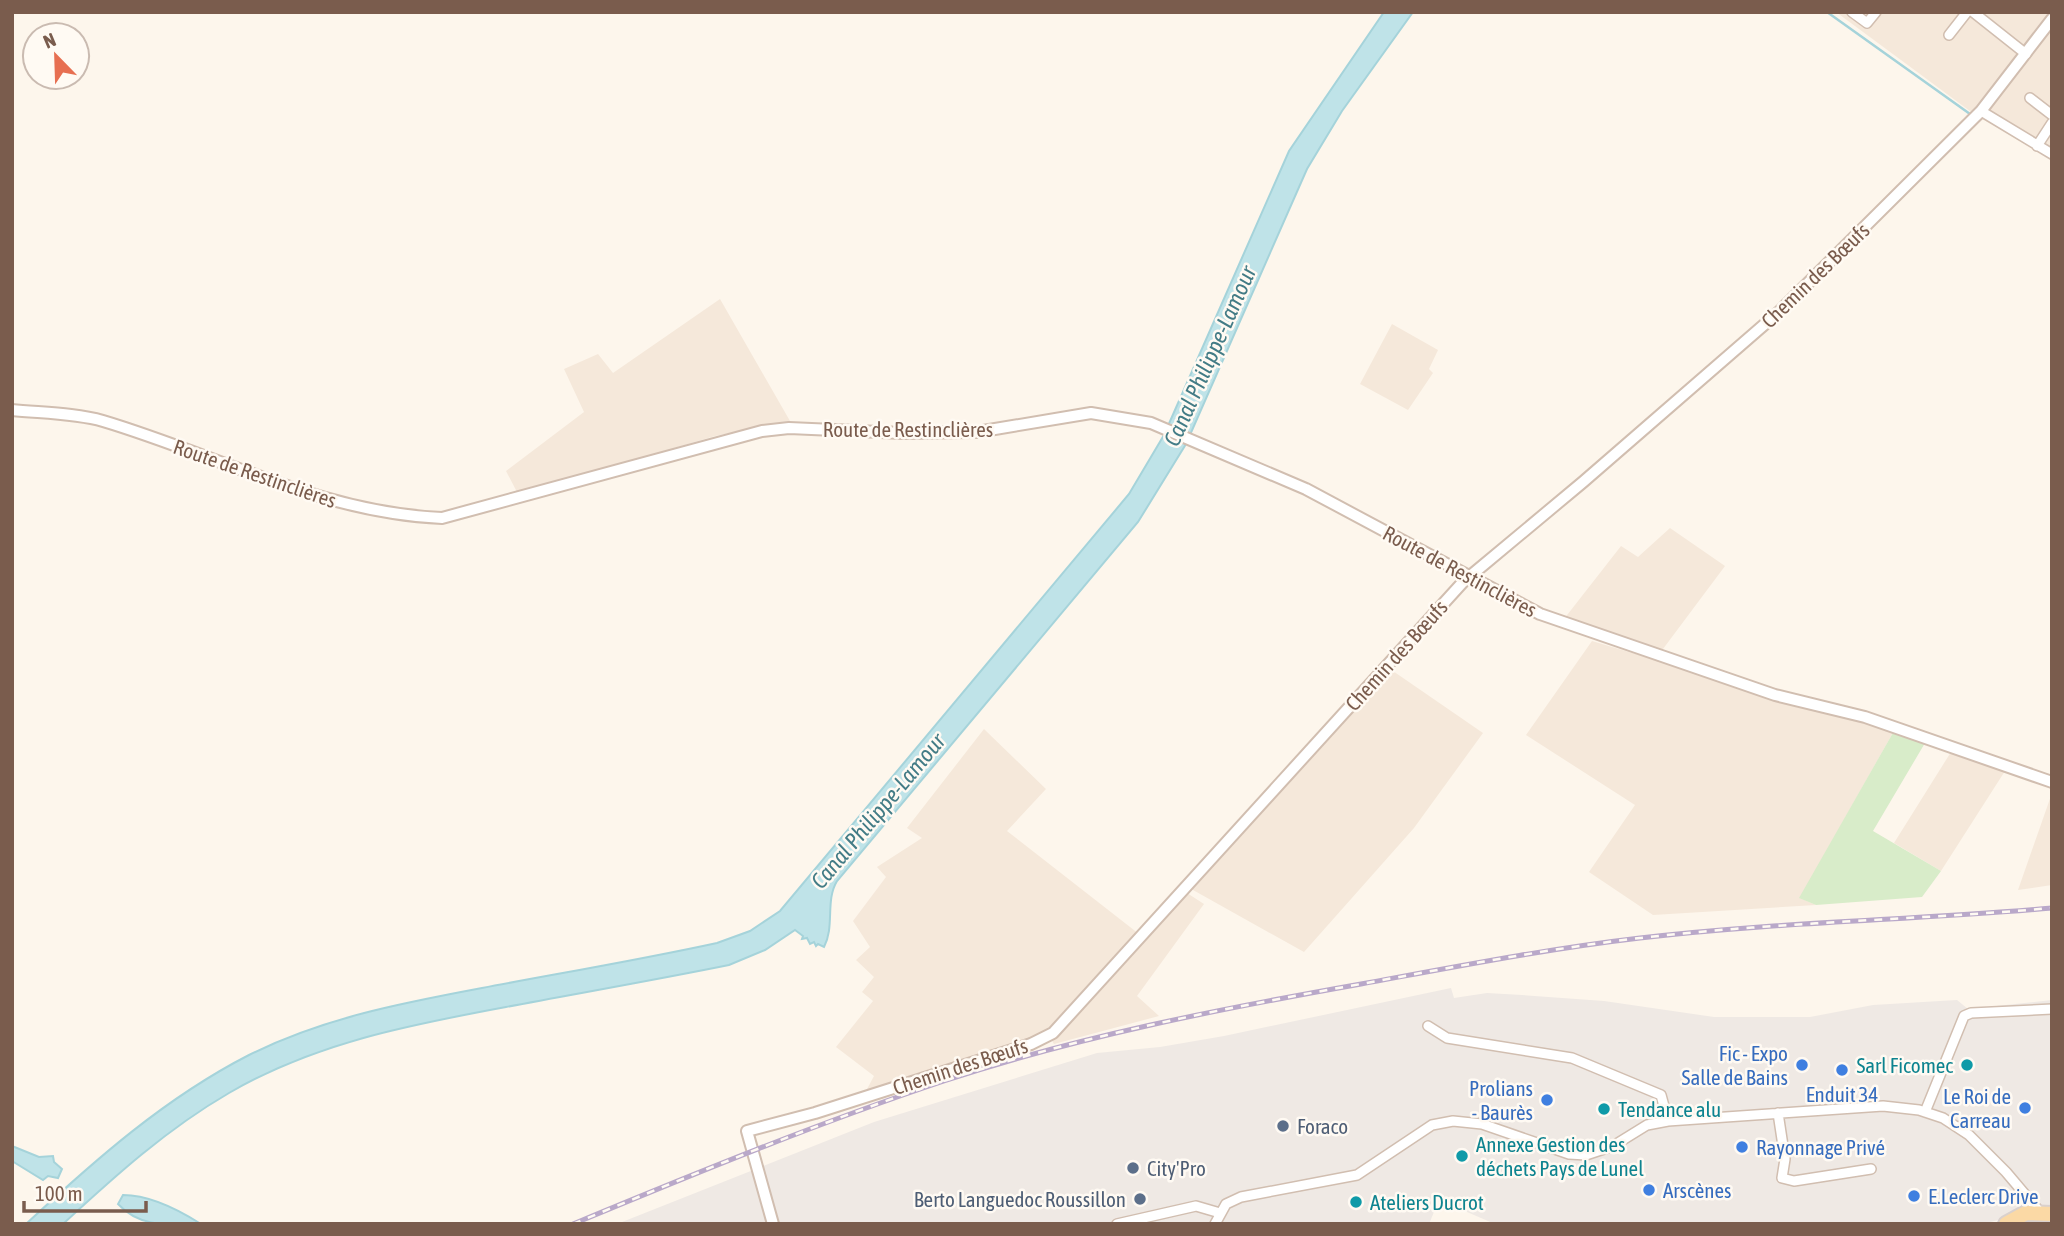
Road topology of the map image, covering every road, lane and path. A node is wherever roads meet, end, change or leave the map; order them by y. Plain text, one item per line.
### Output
1 (1852, 12) edge
2 (1876, 12) edge
3 (1968, 12) edge
4 (1973, 12) edge
5 (2052, 19) edge
6 (1949, 35) dead end
7 (2026, 54) junction
8 (2030, 98) dead end
9 (1981, 111) junction
10 (2052, 115) edge
11 (2052, 123) edge
12 (2037, 146) junction
13 (2052, 154) edge
14 (12, 410) edge
15 (1472, 577) junction
16 (2052, 782) edge
17 (2052, 1009) edge
18 (1428, 1026) dead end
19 (1925, 1112) junction
20 (1779, 1113) junction
21 (1668, 1121) junction
22 (1871, 1168) dead end
23 (2023, 1194) junction
24 (1220, 1213) junction
25 (2045, 1213) edge
26 (2010, 1221) edge
27 (773, 1224) edge
28 (1117, 1224) edge
29 (1215, 1224) edge

1 - 2 street
3 - 6 street
4 - 7 street
5 - 7 street, Chemin des Bœufs
7 - 9 street, Chemin des Bœufs
8 - 10 street
9 - 12 street
9 - 15 street, Chemin des Bœufs
11 - 12 street
12 - 13 street
14 - 15 street, Route de Restinclières
15 - 16 street, Route de Restinclières
15 - 27 street, Chemin des Bœufs
17 - 19 street
18 - 21 street
19 - 20 street
19 - 23 street
20 - 21 street
20 - 22 street
21 - 24 street
23 - 25 street
23 - 26 street
24 - 28 street
24 - 29 street
25 - 26 main road

